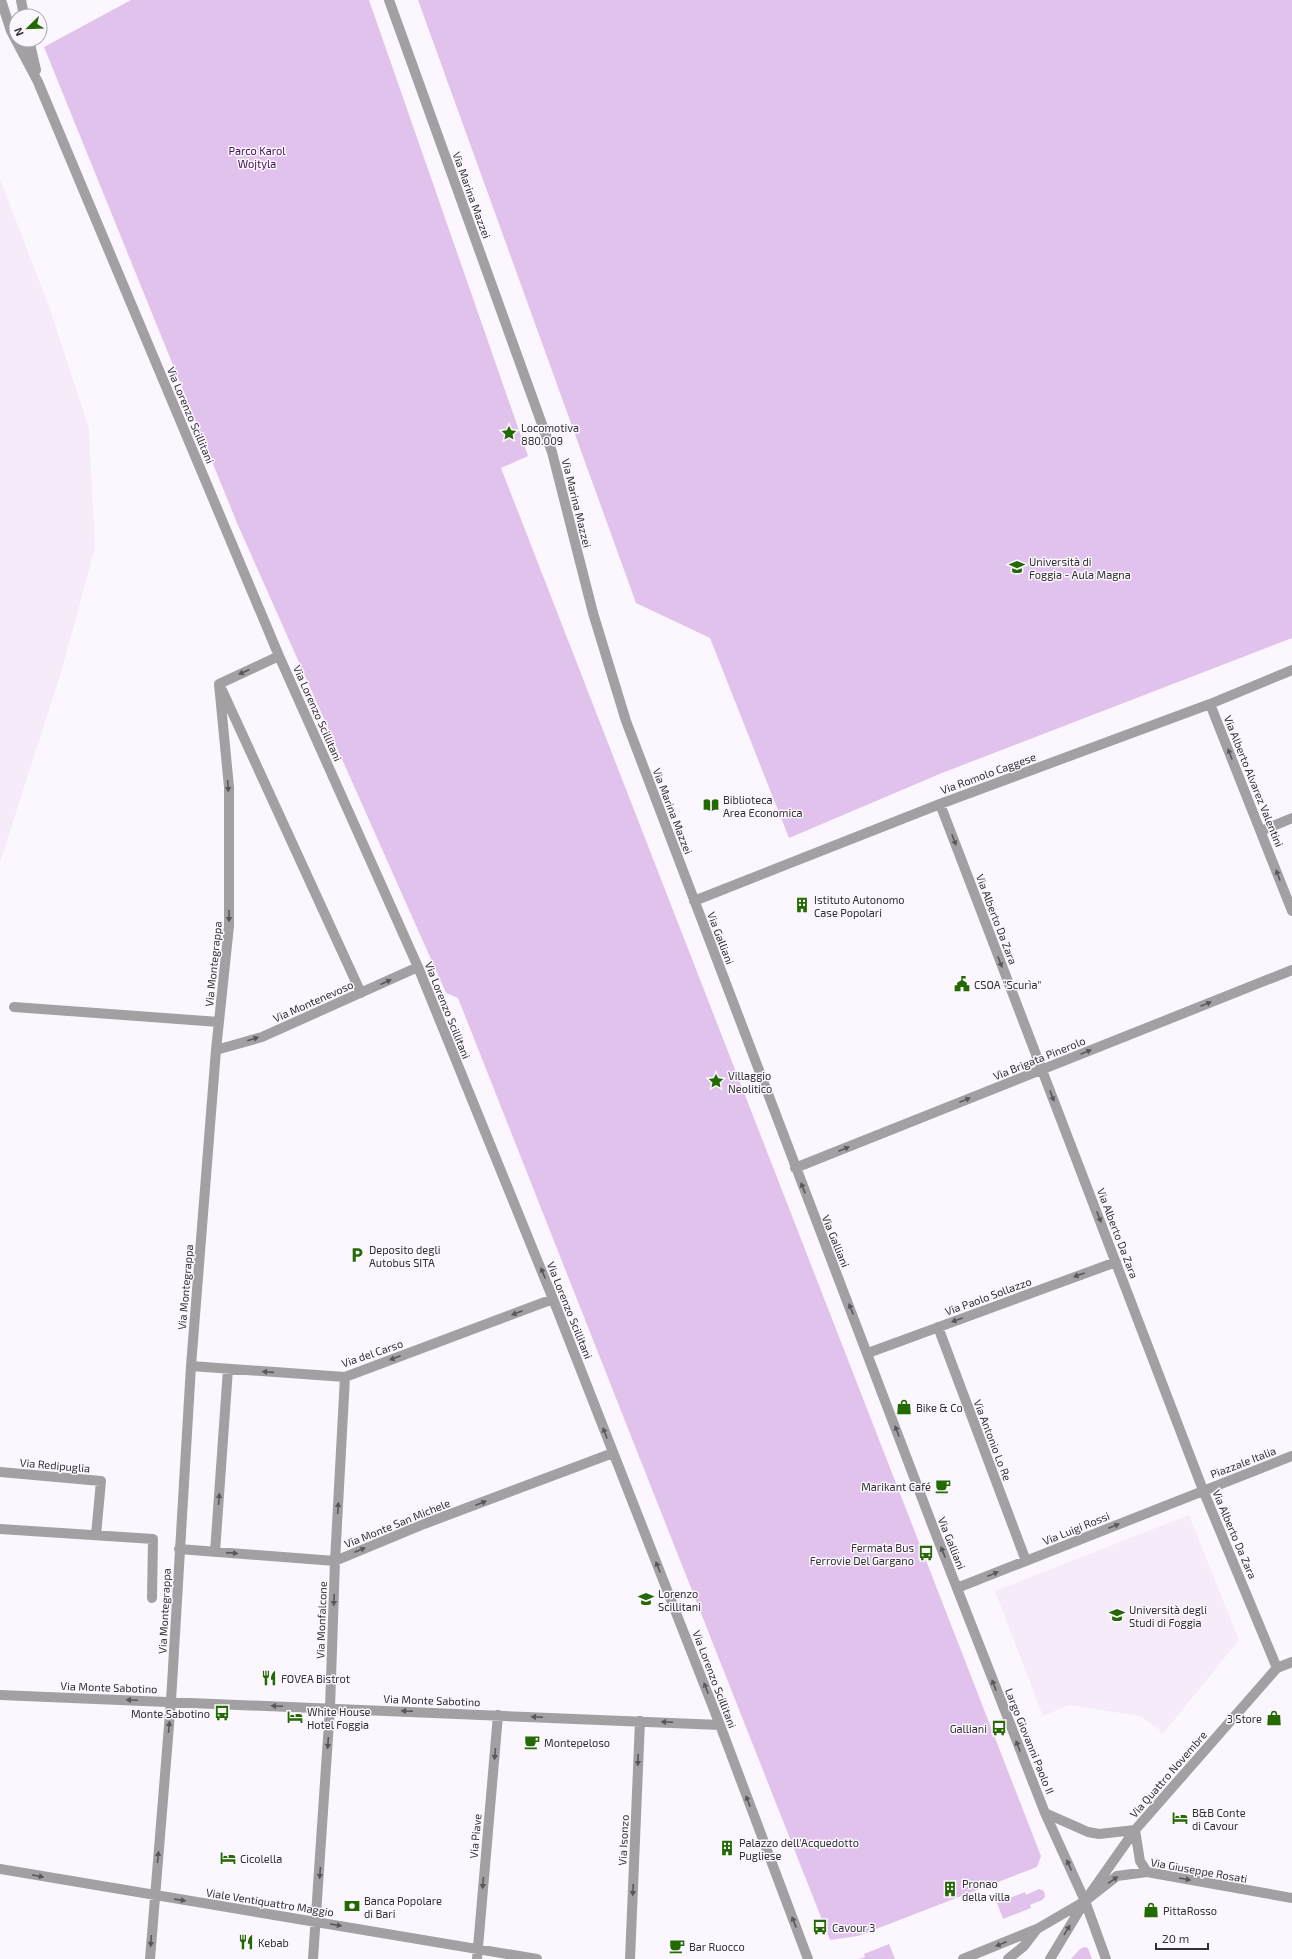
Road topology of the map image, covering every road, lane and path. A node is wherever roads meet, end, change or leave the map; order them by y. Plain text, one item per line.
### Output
1 (1, 0) edge
2 (389, 0) edge
3 (0, 22) edge
4 (8, 22) edge
5 (8, 29) edge
6 (20, 48) edge
7 (31, 48) edge
8 (38, 82) junction
9 (280, 656) junction
10 (1292, 670) edge
11 (219, 684) junction
12 (1210, 704) junction
13 (940, 804) junction
14 (1292, 818) edge
15 (1261, 832) junction
16 (694, 901) junction
17 (1292, 911) edge
18 (418, 967) junction
19 (1292, 970) edge
20 (361, 993) junction
21 (14, 1007) dead end
22 (219, 1022) junction
23 (216, 1050) junction
24 (1042, 1069) junction
25 (795, 1168) junction
26 (1116, 1262) junction
27 (553, 1299) junction
28 (938, 1327) junction
29 (868, 1353) junction
30 (190, 1366) junction
31 (228, 1369) junction
32 (345, 1377) junction
33 (613, 1453) junction
34 (1292, 1456) edge
35 (0, 1472) edge
36 (1203, 1490) junction
37 (0, 1529) edge
38 (96, 1535) junction
39 (179, 1549) junction
40 (216, 1552) junction
41 (335, 1561) junction
42 (1026, 1561) junction
43 (957, 1588) junction
44 (152, 1598) dead end
45 (1292, 1662) edge
46 (1277, 1668) junction
47 (0, 1695) edge
48 (171, 1701) junction
49 (330, 1708) junction
50 (498, 1715) junction
51 (640, 1721) junction
52 (720, 1725) junction
53 (1045, 1813) junction
54 (1135, 1830) junction
55 (0, 1869) edge
56 (1146, 1872) junction
57 (154, 1896) junction
58 (1292, 1898) edge
59 (1085, 1901) junction
60 (316, 1922) junction
61 (1037, 1929) junction
62 (477, 1954) edge
63 (150, 1959) edge
64 (313, 1959) edge
65 (537, 1959) edge
66 (630, 1959) edge
67 (808, 1959) edge
68 (963, 1959) edge
69 (1008, 1959) edge
70 (1050, 1959) edge
71 (1106, 1959) edge

1 - 4 street
2 - 16 street, Via Marina Mazzei
3 - 5 street
6 - 8 street
7 - 8 street
8 - 9 street, Via Lorenzo Scillitani
9 -> 11 street
9 - 18 street, Via Lorenzo Scillitani
10 - 12 street, Via Romolo Caggese
11 - 20 street
11 -> 22 street, Via Montegrappa
12 - 13 street, Via Romolo Caggese
15 -> 12 street, Via Alberto Alvarez Valentini
13 - 16 street, Via Romolo Caggese
13 -> 24 street, Via Alberto Da Zara
14 - 15 street
17 -> 15 street, Via Alberto Alvarez Valentini
16 - 25 street, Via Galliani
20 -> 18 street, Via Montenevoso
27 -> 18 street, Via Lorenzo Scillitani
24 -> 19 street, Via Brigata Pinerolo
23 -> 20 street, Via Montenevoso
21 - 22 street
22 - 23 street, Via Montegrappa
23 - 30 street, Via Montegrappa
25 -> 24 street, Via Brigata Pinerolo
24 -> 26 street, Via Alberto Da Zara
29 -> 25 street, Via Galliani
26 -> 28 street, Via Paolo Sollazzo
26 - 36 street, Via Alberto Da Zara
27 -> 32 street, Via del Carso
33 -> 27 street, Via Lorenzo Scillitani
28 - 29 street, Via Paolo Sollazzo
28 - 42 street, Via Antonio Lo Re
43 -> 29 street, Via Galliani
30 - 31 street, Via del Carso
30 - 39 street, Via Montegrappa
32 -> 31 street, Via del Carso
40 -> 31 street
41 -> 32 street, Via Monfalcone
41 -> 33 street, Via Monte San Michele
52 -> 33 street, Via Lorenzo Scillitani
34 - 36 street, Piazzale Italia
35 - 38 street, Via Redipuglia
42 -> 36 street, Via Luigi Rossi
36 - 46 street, Via Alberto Da Zara
37 - 38 street
38 - 44 street
39 - 40 street, Via Monte San Michele
39 - 48 street, Via Montegrappa
40 -> 41 street, Via Monte San Michele
41 -> 49 street, Via Monfalcone
43 -> 42 street, Via Luigi Rossi
53 -> 43 street, Largo Giovanni Paolo II
45 - 46 street
46 - 54 street, Via Quattro Novembre
48 -> 47 street, Via Monte Sabotino
49 -> 48 street, Via Monte Sabotino
57 -> 48 street, Via Montegrappa
50 -> 49 street, Via Monte Sabotino
49 -> 60 street, Via Monfalcone
51 -> 50 street, Via Monte Sabotino
50 -> 62 street, Via Piave
52 -> 51 street, Via Monte Sabotino
51 -> 66 street, Via Isonzo
67 -> 52 street, Via Lorenzo Scillitani
53 - 54 street
59 -> 53 street, Largo Giovanni Paolo II
54 - 56 street
54 - 59 street, Via Quattro Novembre
55 -> 57 street, Viale Ventiquattro Maggio
56 -> 58 street, Via Giuseppe Rosati
59 -> 56 street, Via Giuseppe Rosati
57 -> 60 street, Viale Ventiquattro Maggio
57 -> 63 street, Via Montegrappa
59 - 61 street
70 -> 59 street, Via Quattro Novembre
59 - 71 street, Largo Giovanni Paolo II
60 -> 62 street, Viale Ventiquattro Maggio
60 - 64 street, Via Monfalcone
61 -> 68 street
61 - 69 street
62 - 65 street, Viale Ventiquattro Maggio

